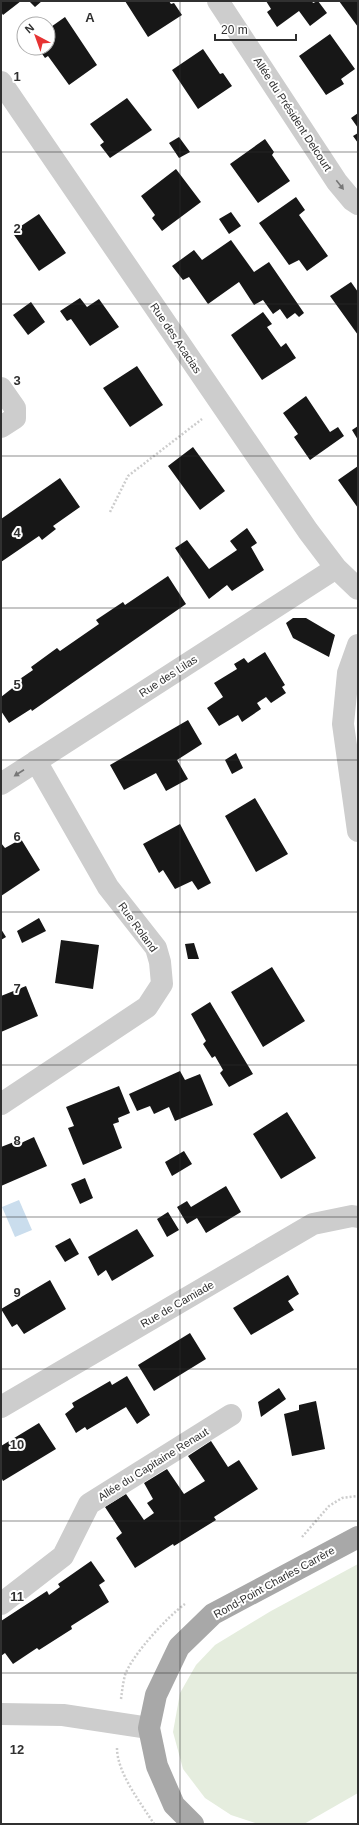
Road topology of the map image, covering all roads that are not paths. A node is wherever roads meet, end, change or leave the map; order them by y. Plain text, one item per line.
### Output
1 (218, 1) edge
2 (1, 82) edge
3 (358, 204) edge
4 (1, 388) edge
5 (1, 427) edge
6 (336, 568) junction
7 (358, 589) edge
8 (358, 645) edge
9 (36, 761) junction
10 (353, 762) edge
11 (1, 784) edge
12 (358, 831) edge
13 (1, 1104) edge
14 (358, 1217) edge
15 (1, 1407) edge
16 (231, 1415) dead end
17 (358, 1537) edge
18 (1, 1604) edge
19 (1, 1714) edge
20 (149, 1728) junction
21 (193, 1824) edge

1 -> 3 street, Allée du Président Delcourt
2 - 6 street, Rue des Acacias
4 - 5 street
6 - 7 street, Rue des Acacias
6 - 9 street, Rue des Lilas
8 - 10 street
9 -> 11 street, Rue des Lilas
9 - 13 street, Rue Roland
10 - 12 street
14 - 15 street, Rue de Camiade
16 - 18 street, Allée du Capitaine Renaut
17 - 20 main road, Rond-Point Charles Carrère
19 - 20 street
20 - 21 main road, Rond-Point Charles Carrère

